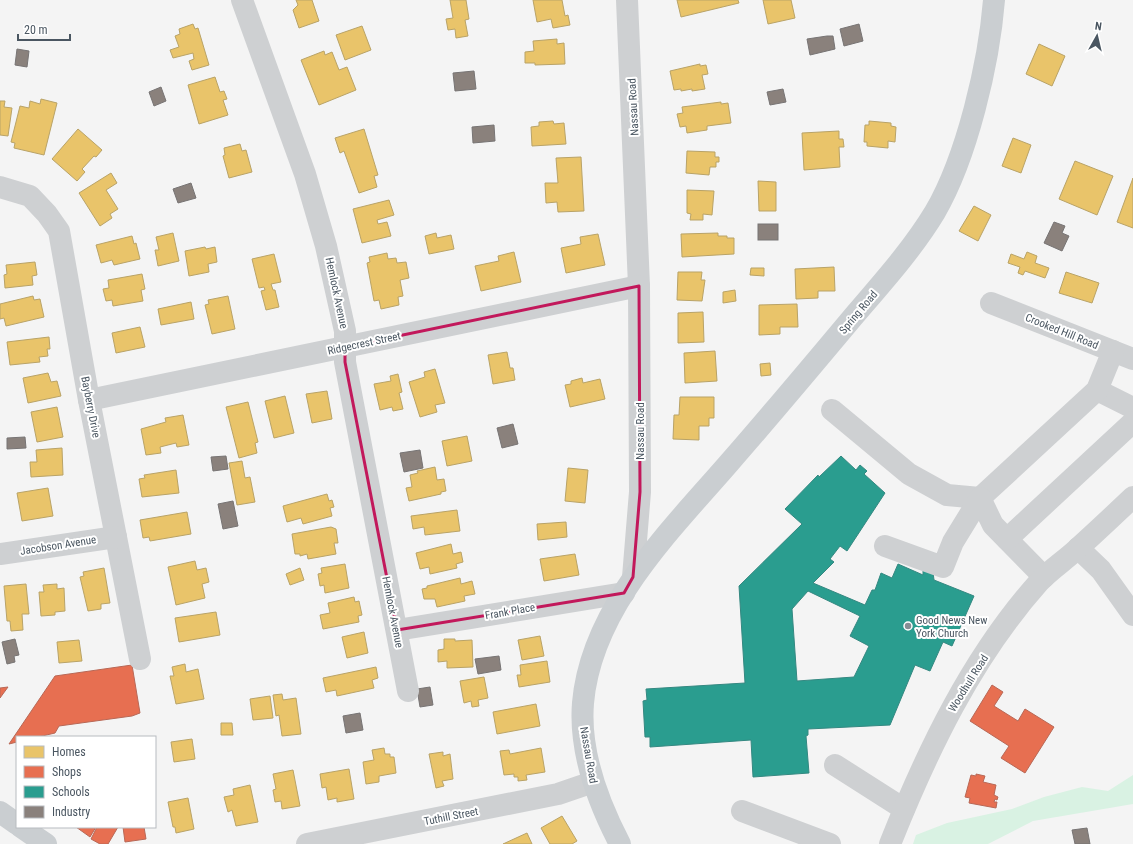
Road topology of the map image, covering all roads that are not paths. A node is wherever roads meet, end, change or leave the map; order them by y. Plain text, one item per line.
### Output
1 (242, 0) edge
2 (627, 0) edge
3 (994, 0) edge
4 (0, 187) edge
5 (639, 286) junction
6 (991, 303) dead end
7 (345, 347) junction
8 (1123, 355) edge
9 (1097, 390) junction
10 (90, 400) junction
11 (1133, 408) edge
12 (832, 410) dead end
13 (1133, 422) edge
14 (1133, 497) edge
15 (980, 498) junction
16 (116, 537) junction
17 (1007, 539) junction
18 (885, 546) dead end
19 (1078, 548) junction
20 (0, 554) edge
21 (1044, 577) junction
22 (629, 585) junction
23 (1133, 615) edge
24 (397, 630) junction
25 (140, 659) dead end
26 (408, 691) dead end
27 (835, 765) dead end
28 (593, 782) junction
29 (904, 810) junction
30 (742, 811) dead end
31 (0, 812) edge
32 (16, 823) edge
33 (22, 828) edge
34 (46, 844) edge
35 (307, 844) edge
36 (620, 844) edge
37 (830, 844) edge
38 (890, 844) edge

1 - 7 street, Hemlock Avenue
2 - 5 street, Nassau Road
3 - 22 main road, Spring Road
4 - 10 street, Bayberry Drive
5 - 7 street, Ridgecrest Street
5 - 22 street, Nassau Road
6 - 8 street, Crooked Hill Road
7 - 10 street, Ridgecrest Street
7 - 24 street, Hemlock Avenue
8 - 9 street
9 - 11 street
9 - 15 street
10 - 16 street, Bayberry Drive
12 - 15 street
13 - 17 street
14 - 19 street, Woodhull Road
15 - 17 street
15 - 18 street
16 - 20 street, Jacobson Avenue
16 - 25 street, Bayberry Drive
17 - 21 street
19 - 21 street, Woodhull Road
19 - 23 street
21 - 29 street, Woodhull Road
22 - 24 street, Frank Place
22 - 28 main road, Nassau Road
24 - 26 street, Hemlock Avenue
27 - 29 street
28 - 35 street, Tuthill Street
28 - 36 main road, Nassau Road
29 - 38 street, Woodhull Road
30 - 37 street
31 - 32 main road
33 - 34 main road

